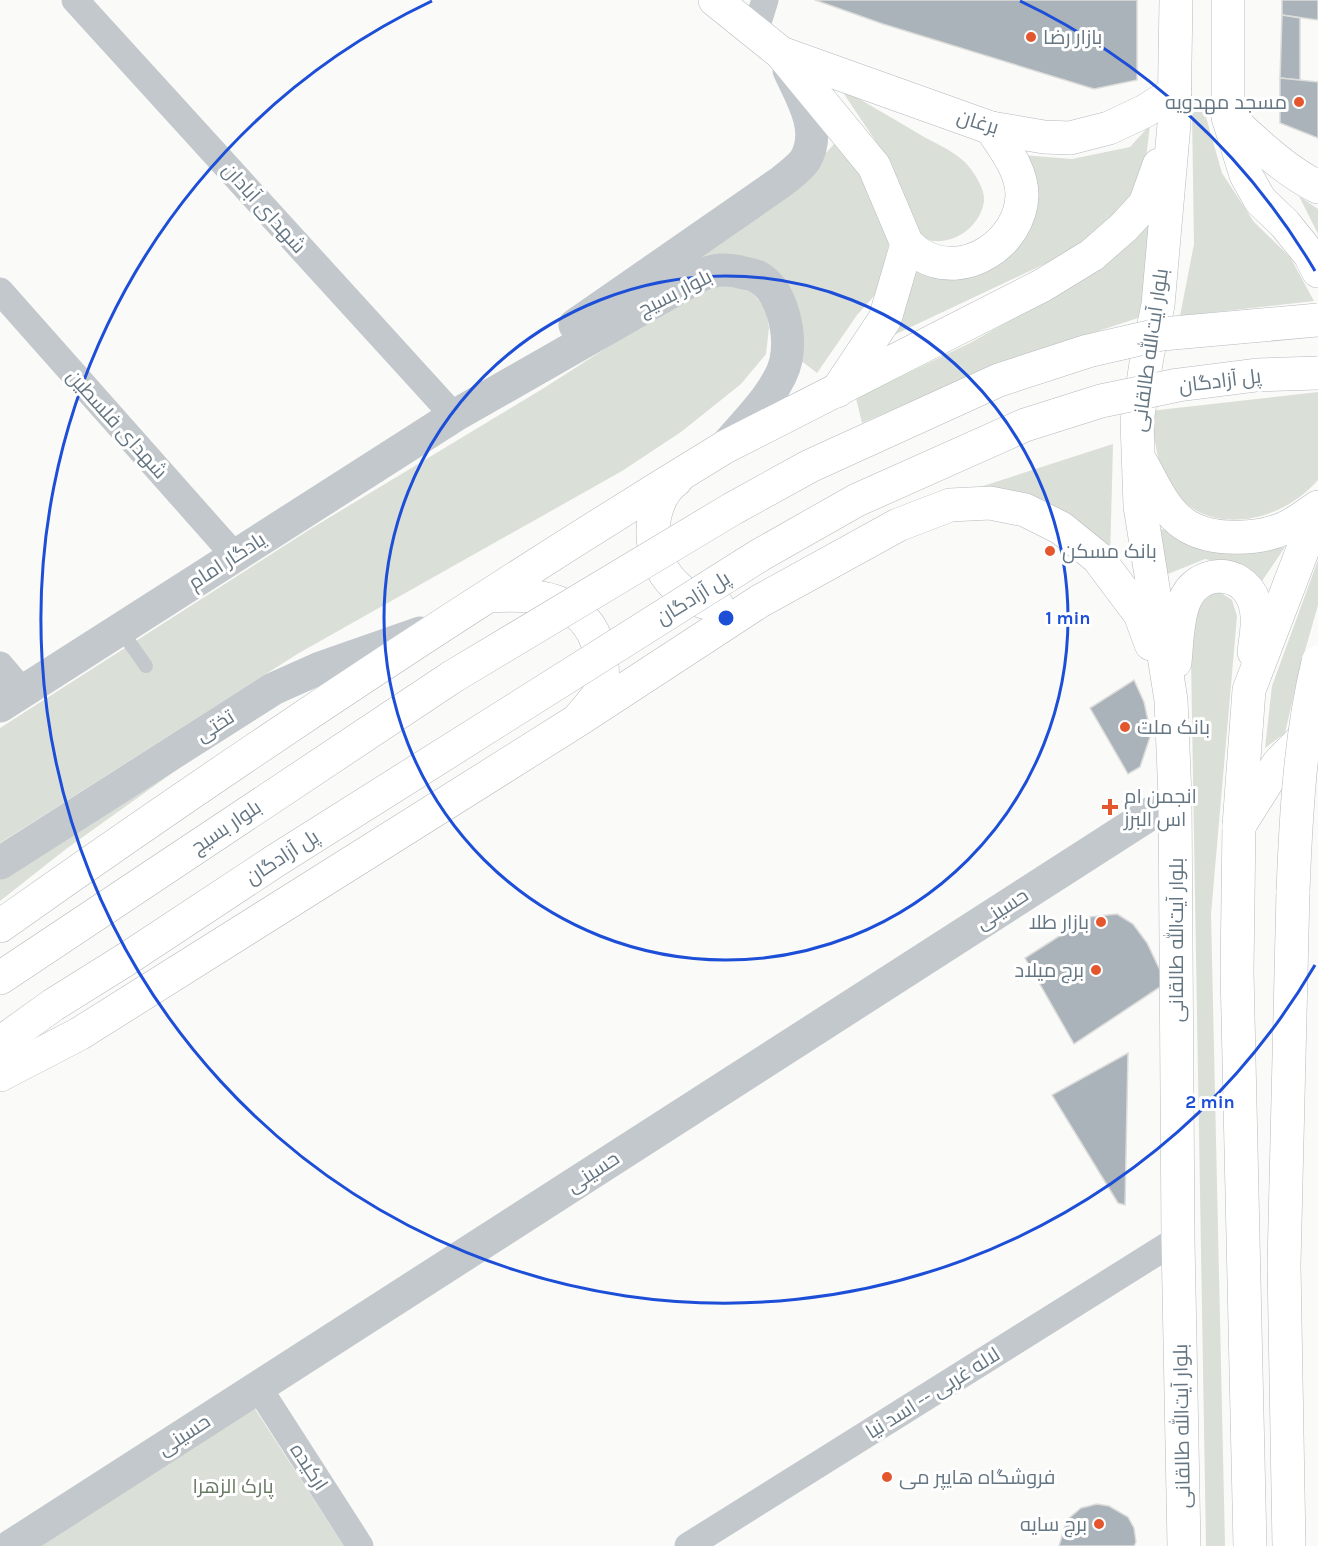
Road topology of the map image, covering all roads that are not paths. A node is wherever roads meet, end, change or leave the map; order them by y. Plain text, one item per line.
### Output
1 (75, 0) edge
2 (715, 0) edge
3 (765, 0) edge
4 (1176, 0) edge
5 (1228, 0) edge
6 (755, 32) junction
7 (781, 53) junction
8 (1174, 108) junction
9 (1228, 117) junction
10 (991, 128) junction
11 (1318, 187) edge
12 (907, 244) junction
13 (1318, 271) edge
14 (0, 291) edge
15 (1318, 320) edge
16 (1318, 373) edge
17 (837, 391) junction
18 (454, 416) junction
19 (725, 447) junction
20 (1138, 458) junction
21 (689, 469) junction
22 (1318, 508) edge
23 (235, 556) junction
24 (489, 596) junction
25 (760, 601) junction
26 (448, 623) junction
27 (120, 629) junction
28 (1318, 662) edge
29 (0, 665) edge
30 (146, 666) dead end
31 (1249, 690) junction
32 (12, 699) edge
33 (1171, 700) junction
34 (578, 720) junction
35 (1318, 724) edge
36 (1175, 798) junction
37 (1239, 826) junction
38 (0, 863) edge
39 (0, 926) edge
40 (0, 978) edge
41 (0, 1043) edge
42 (0, 1075) edge
43 (1178, 1239) junction
44 (258, 1387) junction
45 (11, 1546) edge
46 (360, 1546) edge
47 (688, 1546) edge
48 (1184, 1546) edge
49 (1250, 1546) edge
50 (1289, 1546) edge

1 - 18 street, شهدای آبادان
2 - 6 main road, برغان
3 - 6 street
4 - 8 main road
5 - 9 main road
6 - 7 main road, برغان
7 - 10 main road, برغان
7 - 12 main road, برغان
7 - 18 street
8 - 10 main road, برغان
8 - 17 main road
8 - 20 main road, بلوار آیت‌الله طالقانی
9 - 11 main road
9 - 13 main road
10 - 12 main road
12 - 17 main road
14 - 23 street, شهدای فلسطین
15 - 40 main road, بلوار بسیج, bridge
16 - 41 main road, پل آزادگان, bridge
17 - 19 main road
18 - 19 street, بلوار بسیج
18 - 23 street, یادگار امام
19 - 21 main road
20 - 22 main road
20 - 33 main road, بلوار آیت‌الله طالقانی
21 - 24 main road
21 - 25 main road
22 - 31 main road
23 - 27 street, یادگار امام
24 - 26 main road
24 - 34 main road
25 - 33 main road
25 - 34 main road
26 - 38 street, تختی
26 - 39 main road
27 - 30 lane
27 - 32 street, یادگار امام
28 - 50 main road, bridge
29 - 32 street
31 - 33 main road
31 - 37 main road
33 - 36 main road, بلوار آیت‌الله طالقانی
34 - 42 main road
35 - 37 main road
36 - 43 main road, بلوار آیت‌الله طالقانی
36 - 44 street, حسینی
37 - 49 main road
43 - 47 street, لاله غربی -- اسد نیا
43 - 48 main road, بلوار آیت‌الله طالقانی
44 - 45 street, حسینی
44 - 46 street, ارکیده

